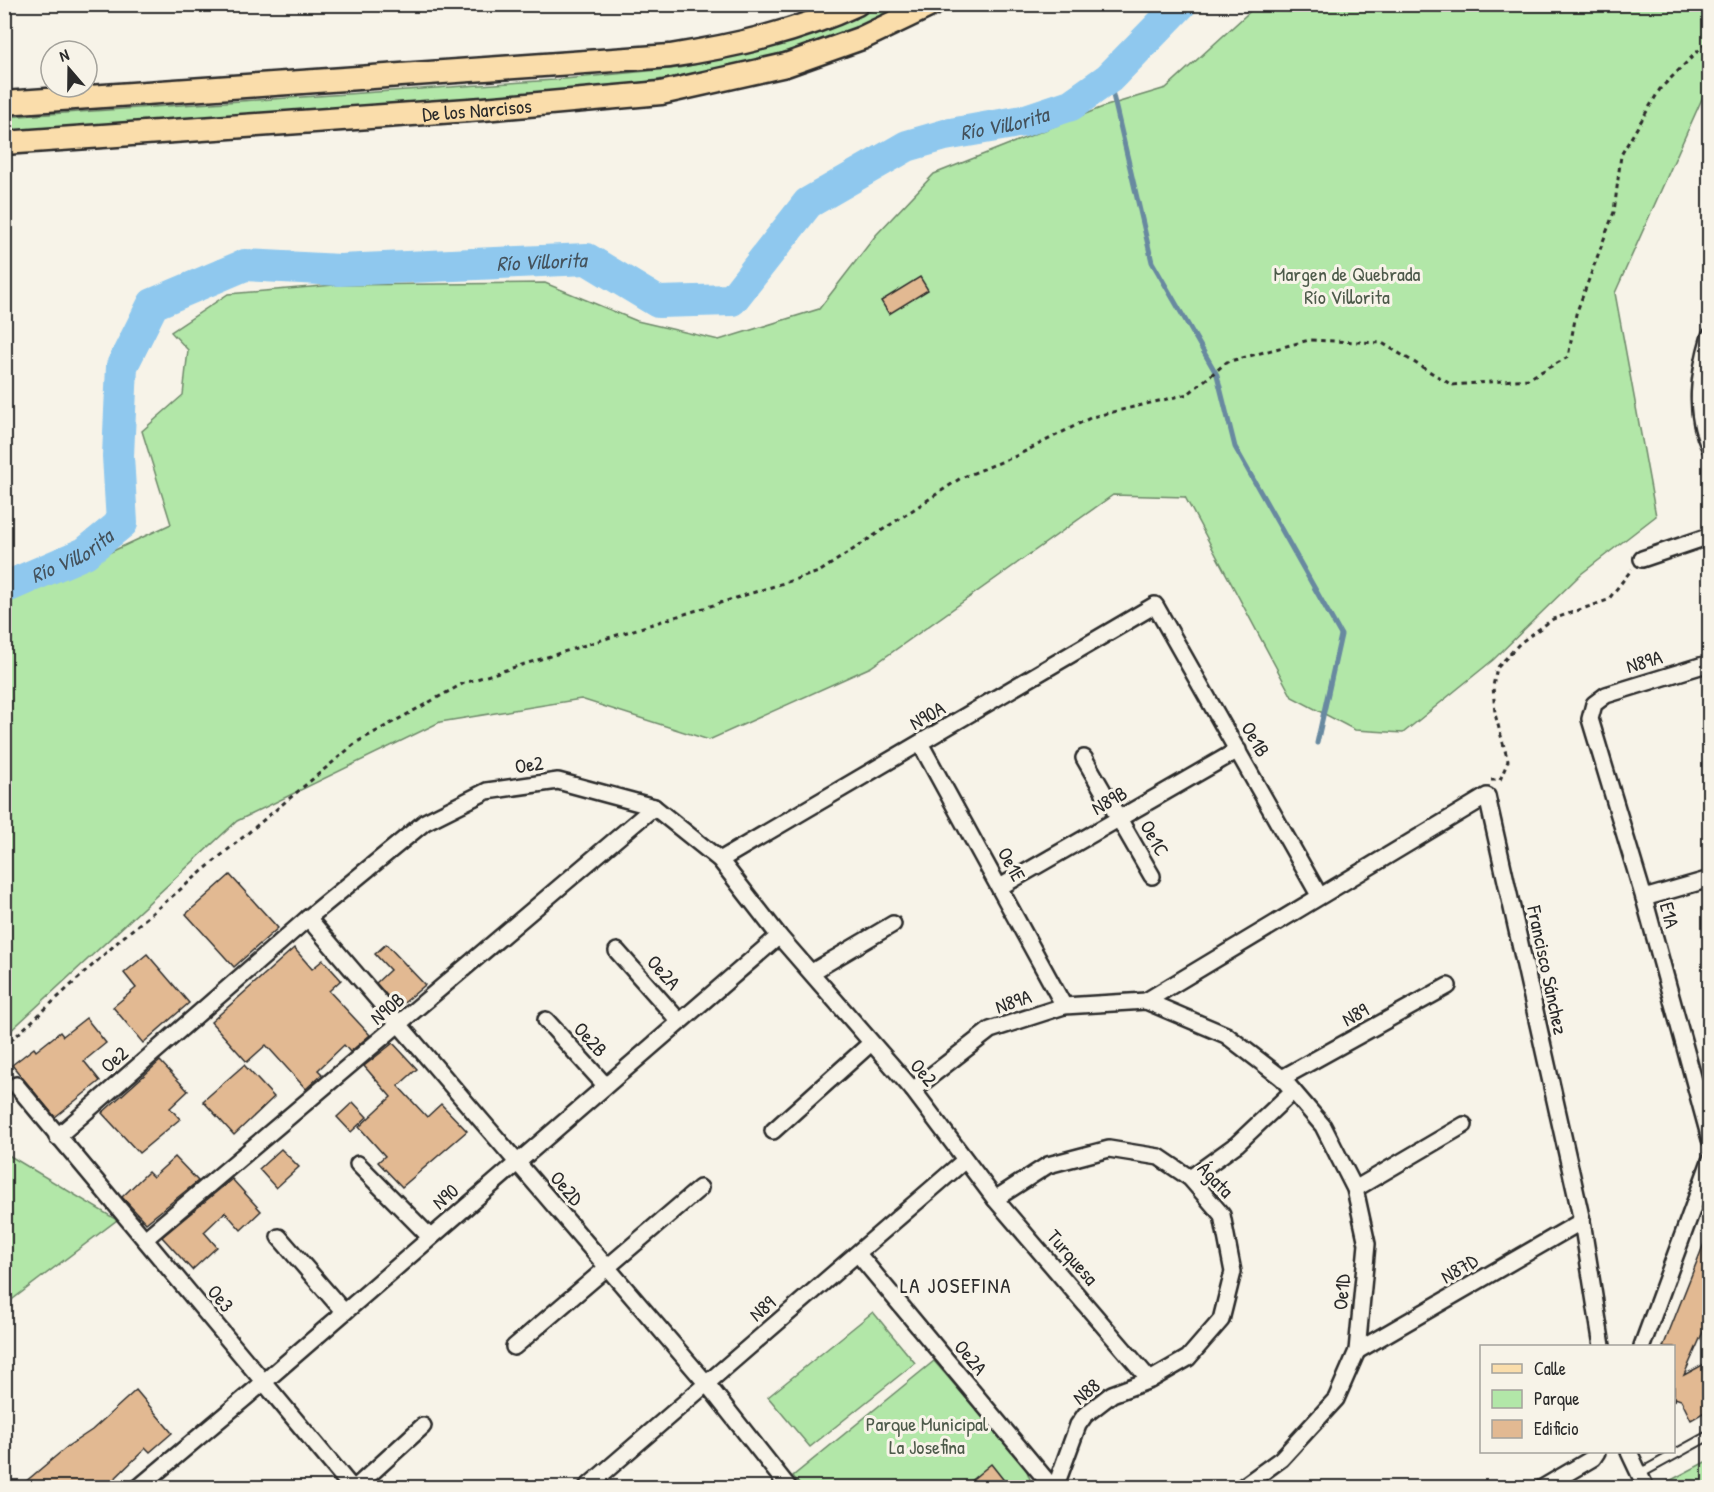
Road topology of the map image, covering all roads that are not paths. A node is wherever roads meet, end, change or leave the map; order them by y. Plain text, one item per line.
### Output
1 (857, 4) edge
2 (933, 4) edge
3 (4, 104) edge
4 (4, 143) edge
5 (1708, 344) edge
6 (1710, 448) edge
7 (1710, 536) edge
8 (1642, 559) road end
9 (1155, 605) joint
10 (1710, 663) edge
11 (1594, 704) joint
12 (920, 743) junction
13 (1238, 750) junction
14 (1084, 758) dead end
15 (654, 807) junction
16 (1120, 818) junction
17 (720, 860) junction
18 (1152, 876) dead end
19 (1710, 879) edge
20 (1000, 887) junction
21 (1319, 895) junction
22 (1644, 898) junction
23 (308, 918) junction
24 (893, 924) dead end
25 (779, 936) junction
26 (616, 951) dead end
27 (812, 972) junction
28 (1448, 986) dead end
29 (1146, 1001) junction
30 (1064, 1006) junction
31 (546, 1020) dead end
32 (680, 1022) junction
33 (401, 1024) junction
34 (872, 1043) junction
35 (1282, 1078) junction
36 (16, 1085) dead end
37 (605, 1085) junction
38 (913, 1090) junction
39 (1293, 1091) junction
40 (1464, 1125) dead end
41 (773, 1131) dead end
42 (57, 1137) junction
43 (1710, 1138) edge
44 (965, 1160) junction
45 (516, 1161) junction
46 (1710, 1161) edge
47 (358, 1164) dead end
48 (1190, 1178) junction
49 (700, 1188) dead end
50 (1355, 1189) junction
51 (995, 1199) junction
52 (1582, 1221) junction
53 (279, 1237) dead end
54 (430, 1237) junction
55 (146, 1239) junction
56 (858, 1254) junction
57 (607, 1267) junction
58 (344, 1312) junction
59 (1602, 1345) edge
60 (1643, 1345) edge
61 (514, 1347) dead end
62 (1357, 1351) junction
63 (1150, 1380) junction
64 (264, 1382) junction
65 (707, 1384) junction
66 (423, 1426) dead end
67 (1710, 1435) edge
68 (1596, 1453) edge
69 (1630, 1453) edge
70 (1644, 1480) edge
71 (138, 1488) edge
72 (353, 1488) edge
73 (586, 1488) edge
74 (789, 1488) edge
75 (1054, 1488) edge
76 (1241, 1488) edge
77 (1542, 1488) edge

1 - 3 main road, De los Narcisos
2 - 4 main road, De los Narcisos
5 - 6 street
7 - 8 street
9 - 12 street, N90A
9 - 13 street, Oe1B
10 - 11 street, N89A
11 - 22 street, E1A
12 - 17 street, N90A
12 - 20 street, Oe1E
13 - 16 street, N89B
13 - 21 street, Oe1B
14 - 16 street, Oe1C
15 - 17 street, Oe2
15 - 23 street, Oe2
15 - 33 street, N90B
16 - 18 street, Oe1C
16 - 20 street, N89B
17 - 25 street, Oe2
19 - 22 street
20 - 30 street, Oe1E
21 - 29 street, N89A
21 - 52 street, Francisco Sánchez
22 - 43 street, E1A
23 - 33 street, Oe2D
23 - 42 street, Oe2
24 - 27 street
25 - 27 street, Oe2
25 - 32 street, N90
26 - 32 street, Oe2A
27 - 34 street, Oe2
28 - 35 street, N89
29 - 30 street, N89A
29 - 35 street, N89A
30 - 38 street, N89A
31 - 37 street, Oe2B
32 - 37 street, N90
33 - 45 street, Oe2D
33 - 55 street, N90B
34 - 38 street, Oe2
34 - 41 street
35 - 39 street, Oe1D
36 - 42 street, Oe3
37 - 45 street, N90
38 - 44 street, Oe2
39 - 48 street
39 - 50 street, Oe1D
40 - 50 street
42 - 55 street, Oe3
44 - 51 street, Turquesa
44 - 56 street, N89
45 - 54 street, N90
45 - 57 street, Oe2D
46 - 60 street
47 - 54 street
48 - 51 street, Ágata
48 - 63 street, Ágata
49 - 57 street
50 - 62 street, Oe1D
51 - 63 street, Turquesa
52 - 59 street, Francisco Sánchez
52 - 62 street, N87D
53 - 58 street
54 - 58 street, N90
55 - 64 street, Oe3
56 - 65 street, N89
56 - 75 street, Oe2A
57 - 61 street
57 - 65 street, Oe2D
58 - 64 street, N90
62 - 76 street, Oe1D
63 - 75 street, N88
64 - 71 street, N90
64 - 72 street, Oe3
65 - 73 street, N89
65 - 74 street, Oe2D
66 - 72 street
67 - 70 lane
68 - 77 street
69 - 70 street

